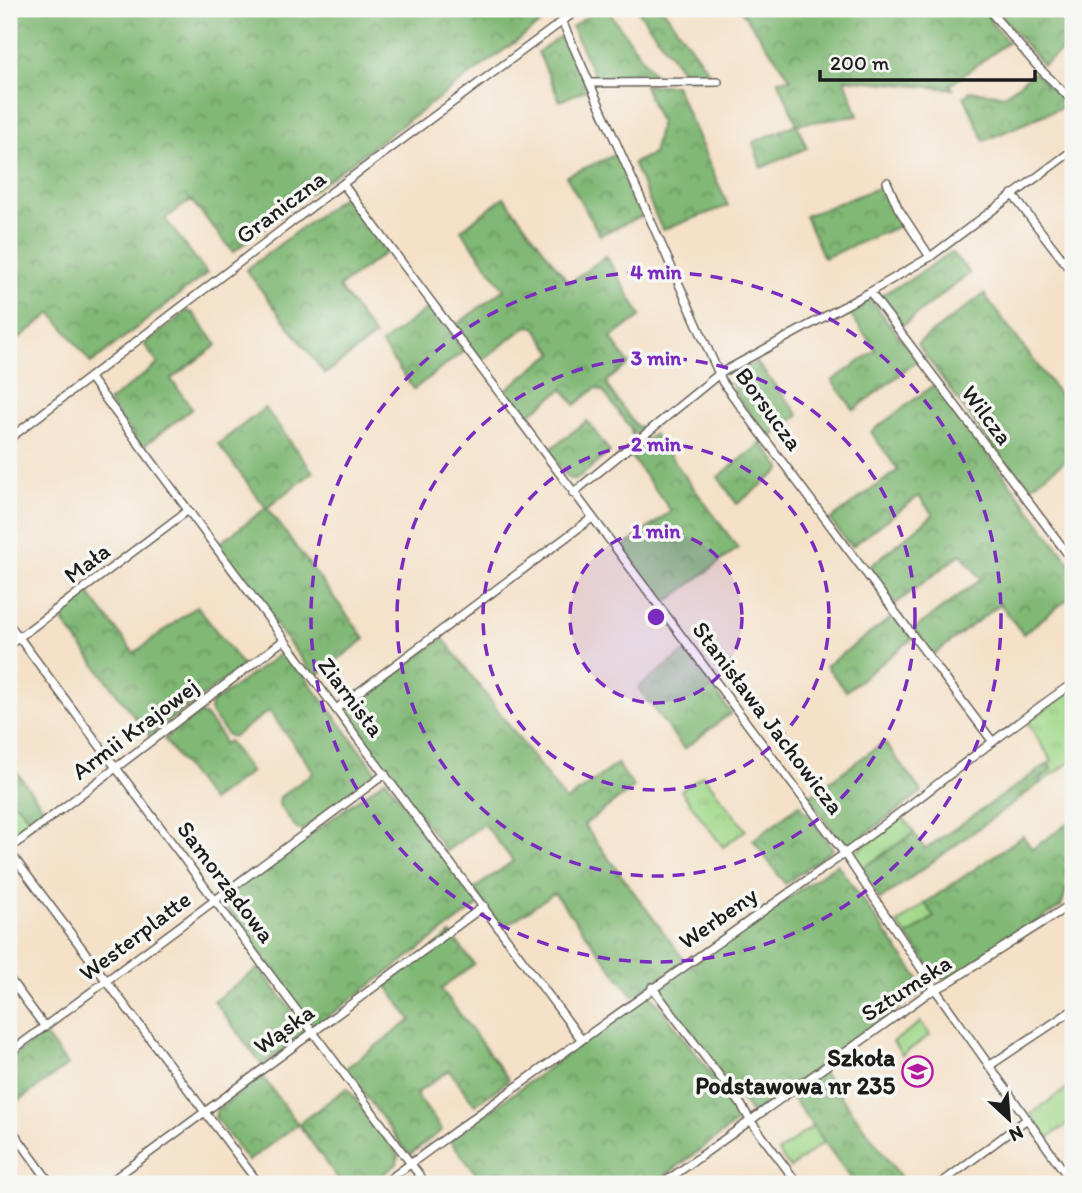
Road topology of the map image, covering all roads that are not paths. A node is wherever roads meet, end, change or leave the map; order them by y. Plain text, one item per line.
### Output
1 (579, 9) edge
2 (988, 9) edge
3 (562, 21) junction
4 (718, 82) dead end
5 (591, 83) junction
6 (1073, 101) edge
7 (1073, 150) edge
8 (887, 183) dead end
9 (343, 184) junction
10 (1012, 194) junction
11 (930, 257) junction
12 (1073, 273) edge
13 (870, 292) junction
14 (719, 374) junction
15 (90, 378) junction
16 (9, 439) edge
17 (573, 493) junction
18 (187, 511) junction
19 (593, 518) junction
20 (1073, 561) edge
21 (9, 624) edge
22 (19, 638) junction
23 (284, 640) junction
24 (9, 645) edge
25 (1073, 683) edge
26 (336, 709) junction
27 (993, 742) junction
28 (116, 767) junction
29 (386, 774) junction
30 (9, 850) edge
31 (844, 853) junction
32 (216, 900) junction
33 (1073, 903) edge
34 (484, 906) junction
35 (9, 978) edge
36 (107, 981) junction
37 (652, 987) junction
38 (935, 989) junction
39 (1073, 1010) edge
40 (45, 1027) junction
41 (313, 1032) junction
42 (580, 1039) junction
43 (9, 1053) edge
44 (989, 1066) junction
45 (204, 1112) junction
46 (1027, 1119) junction
47 (750, 1120) junction
48 (9, 1126) edge
49 (411, 1164) junction
50 (51, 1184) edge
51 (107, 1184) edge
52 (259, 1184) edge
53 (383, 1184) edge
54 (426, 1184) edge
55 (662, 1184) edge
56 (798, 1184) edge
57 (940, 1184) edge
58 (1073, 1184) edge

1 - 3 street, Graniczna
2 - 6 street
3 - 5 street, Borsucza
3 - 9 street, Graniczna
4 - 5 street
5 - 14 street, Borsucza
7 - 10 street
8 - 11 street
9 - 15 street, Graniczna
9 - 17 street, Stanisława Jachowicza
10 - 11 street
10 - 12 street
11 - 13 street
13 - 14 street
13 - 20 street, Wilcza
14 - 17 street
14 - 27 street, Borsucza
15 - 16 street, Graniczna
15 - 18 street, Ziarnista
17 - 19 street, Stanisława Jachowicza
18 - 22 street, Mała
18 - 23 street, Ziarnista
19 - 26 street
19 - 31 street, Stanisława Jachowicza
21 - 22 street, Samorządowa
22 - 24 street, Mała
22 - 28 street, Samorządowa
23 - 26 street, Ziarnista
23 - 28 street, Armii Krajowej
25 - 27 street, Werbeny
26 - 29 street, Ziarnista
27 - 31 street, Werbeny
28 - 30 street, Armii Krajowej
28 - 32 street, Samorządowa
29 - 32 street, Westerplatte
29 - 34 street, Ziarnista
30 - 36 street
31 - 37 street, Werbeny
31 - 38 street, Stanisława Jachowicza
32 - 36 street, Westerplatte
32 - 41 street, Samorządowa
33 - 38 street, Sztumska
34 - 41 street, Wąska
34 - 42 street, Ziarnista
35 - 40 street
36 - 40 street, Westerplatte
36 - 45 street
37 - 42 street, Werbeny
37 - 47 street
38 - 44 street, Stanisława Jachowicza
38 - 47 street, Sztumska
39 - 44 street
40 - 43 street, Westerplatte
41 - 45 street, Wąska
41 - 49 street, Samorządowa
42 - 49 street, Werbeny
44 - 46 street, Stanisława Jachowicza
45 - 51 street, Wąska
45 - 52 street
46 - 57 street
46 - 58 street, Stanisława Jachowicza
47 - 55 street, Sztumska
47 - 56 street
48 - 50 street
49 - 53 street, Werbeny
49 - 54 street, Samorządowa

